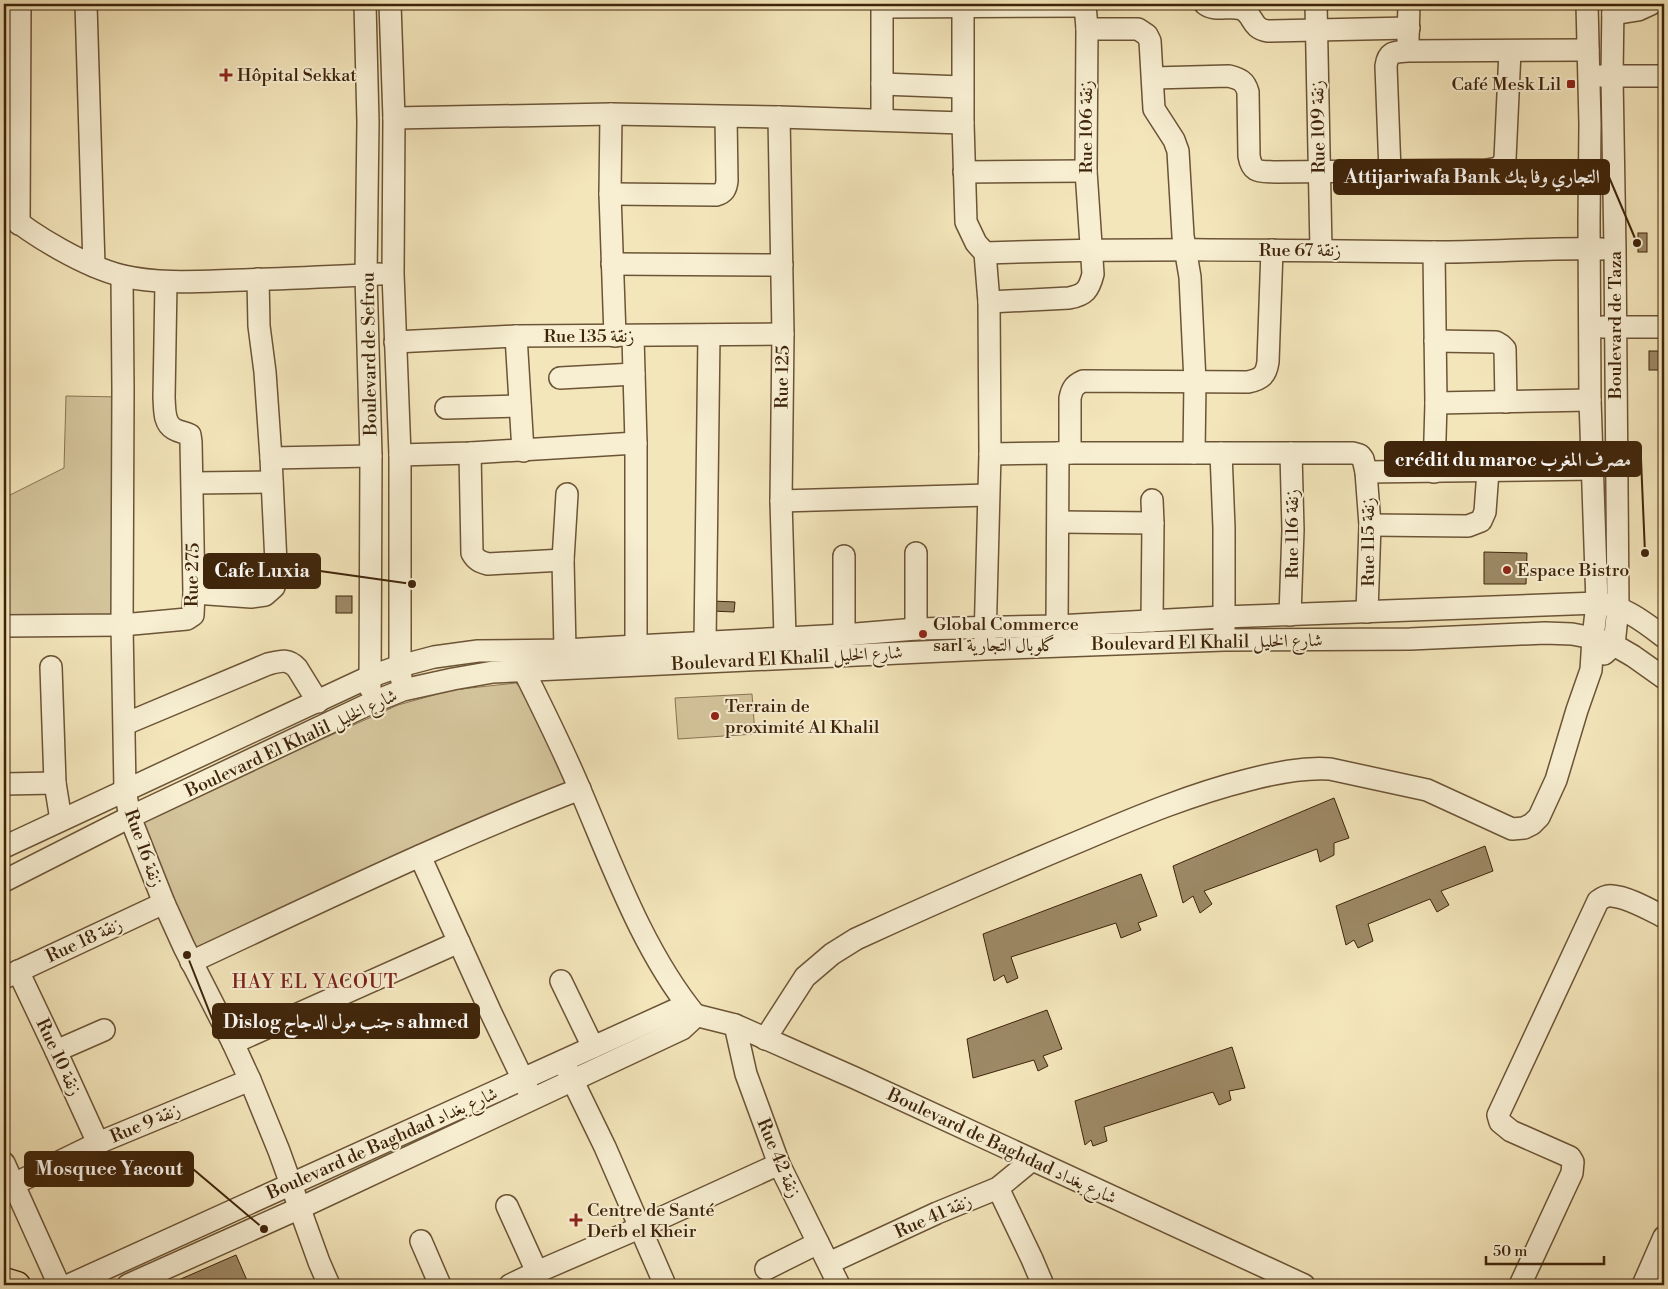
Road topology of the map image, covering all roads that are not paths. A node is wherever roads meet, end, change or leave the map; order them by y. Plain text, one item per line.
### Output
1 (20, 4) edge
2 (86, 4) edge
3 (365, 4) edge
4 (390, 4) edge
5 (1205, 4) edge
6 (1316, 4) edge
7 (1409, 4) edge
8 (1587, 4) edge
9 (1651, 4) edge
10 (1657, 4) edge
11 (1664, 4) edge
12 (882, 5) edge
13 (1085, 5) edge
14 (963, 7) junction
15 (1613, 9) edge
16 (1086, 28) junction
17 (1409, 28) junction
18 (1317, 29) junction
19 (1588, 50) junction
20 (1408, 51) junction
21 (1510, 51) junction
22 (1589, 76) junction
23 (1612, 76) junction
24 (1664, 76) edge
25 (1154, 78) junction
26 (882, 84) junction
27 (962, 87) junction
28 (394, 95) junction
29 (367, 96) junction
30 (611, 114) junction
31 (726, 117) junction
32 (779, 117) junction
33 (394, 118) junction
34 (882, 120) junction
35 (963, 123) junction
36 (1086, 171) junction
37 (964, 172) junction
38 (1318, 172) junction
39 (1390, 172) junction
40 (610, 194) junction
41 (11, 217) edge
42 (1589, 249) junction
43 (1091, 250) junction
44 (1185, 250) junction
45 (1272, 250) junction
46 (1321, 250) junction
47 (1615, 250) junction
48 (1434, 252) junction
49 (985, 253) junction
50 (612, 264) junction
51 (782, 265) junction
52 (94, 266) junction
53 (393, 274) junction
54 (366, 275) junction
55 (122, 276) junction
56 (258, 279) junction
57 (166, 282) junction
58 (989, 302) junction
59 (1664, 326) edge
60 (1589, 327) junction
61 (1615, 327) junction
62 (783, 334) junction
63 (709, 335) junction
64 (516, 336) junction
65 (624, 337) junction
66 (1435, 341) junction
67 (395, 342) junction
68 (634, 374) junction
69 (560, 378) dead end
70 (1195, 382) junction
71 (1590, 400) junction
72 (1506, 402) junction
73 (1436, 403) junction
74 (520, 406) junction
75 (446, 408) dead end
76 (636, 443) junction
77 (523, 451) junction
78 (470, 453) junction
79 (1064, 453) junction
80 (1194, 453) junction
81 (1221, 453) junction
82 (1291, 453) junction
83 (990, 454) junction
84 (400, 455) junction
85 (371, 456) junction
86 (271, 458) junction
87 (1593, 469) junction
88 (1488, 471) junction
89 (1366, 472) junction
90 (1434, 472) junction
91 (272, 482) junction
92 (193, 483) junction
93 (567, 494) dead end
94 (988, 496) junction
95 (1152, 500) dead end
96 (780, 502) junction
97 (1058, 522) junction
98 (1153, 523) junction
99 (1370, 525) junction
100 (916, 553) dead end
101 (844, 556) dead end
102 (563, 560) junction
103 (194, 593) junction
104 (1607, 605) junction
105 (1408, 611) junction
106 (1367, 612) junction
107 (1290, 615) junction
108 (1223, 617) junction
109 (1152, 621) junction
110 (122, 625) junction
111 (4, 626) edge
112 (1058, 626) junction
113 (1660, 628) edge
114 (916, 629) junction
115 (844, 635) junction
116 (785, 637) junction
117 (985, 638) junction
118 (1410, 638) junction
119 (1592, 638) junction
120 (1224, 640) junction
121 (705, 643) junction
122 (1614, 645) junction
123 (636, 646) junction
124 (565, 650) junction
125 (1633, 656) junction
126 (400, 666) junction
127 (51, 667) dead end
128 (534, 670) junction
129 (1591, 670) junction
130 (369, 677) junction
131 (1664, 678) edge
132 (403, 690) junction
133 (318, 702) junction
134 (371, 703) junction
135 (125, 724) junction
136 (55, 783) junction
137 (4, 784) edge
138 (580, 789) junction
139 (125, 790) junction
140 (130, 818) junction
141 (61, 820) junction
142 (4, 847) edge
143 (420, 856) junction
144 (4, 881) edge
145 (164, 903) junction
146 (1664, 917) edge
147 (459, 942) junction
148 (191, 962) junction
149 (11, 974) edge
150 (561, 981) dead end
151 (696, 1016) junction
152 (735, 1025) junction
153 (104, 1030) dead end
154 (765, 1039) junction
155 (233, 1043) junction
156 (593, 1047) junction
157 (56, 1051) junction
158 (563, 1061) junction
159 (523, 1079) junction
160 (250, 1080) junction
161 (571, 1081) junction
162 (533, 1099) junction
163 (98, 1143) junction
164 (1032, 1160) junction
165 (4, 1163) edge
166 (779, 1164) junction
167 (14, 1184) junction
168 (292, 1184) junction
169 (998, 1188) junction
170 (507, 1206) dead end
171 (300, 1208) junction
172 (639, 1228) junction
173 (1664, 1237) edge
174 (421, 1241) dead end
175 (818, 1243) junction
176 (829, 1263) junction
177 (766, 1269) dead end
178 (537, 1272) junction
179 (4, 1281) edge
180 (17, 1285) edge
181 (59, 1285) edge
182 (68, 1285) edge
183 (128, 1285) edge
184 (329, 1285) edge
185 (440, 1285) edge
186 (510, 1285) edge
187 (665, 1285) edge
188 (840, 1285) edge
189 (1043, 1285) edge
190 (1304, 1285) edge
191 (1520, 1285) edge
192 (1643, 1285) edge

1 - 41 street
2 - 52 street
3 - 29 street, Boulevard de Sefrou
4 - 28 street, Boulevard de Sefrou
5 - 18 street
6 - 18 street, Rue 109 زنقة
7 - 17 street
8 - 19 street, Boulevard de Taza
9 - 15 street
10 - 11 street
12 - 14 street
12 - 26 street
13 - 14 street
13 - 16 street, Rue 106 زنقة
14 - 27 street
15 - 23 street, Boulevard de Taza
16 - 25 street
16 - 36 street, Rue 106 زنقة
17 - 18 street
17 - 20 street
18 - 38 street, Rue 109 زنقة
19 - 21 street
19 - 22 street, Boulevard de Taza
20 - 21 street
20 - 39 street
21 - 39 street
22 - 23 street
22 - 42 street, Boulevard de Taza
23 - 24 street
23 - 47 street, Boulevard de Taza
25 - 38 street
25 - 44 street
26 - 27 street
26 - 34 street
27 - 35 street
28 - 29 street
28 - 33 street, Boulevard de Sefrou
29 - 54 street, Boulevard de Sefrou
30 - 31 street
30 - 33 street
30 - 40 street
31 - 32 street
31 - 40 street
32 - 34 street
32 - 51 street, Rue 125
33 - 53 street, Boulevard de Sefrou
34 - 35 street
35 - 37 street
36 - 37 street
36 - 43 street, Rue 106 زنقة
37 - 49 street
38 - 39 street
38 - 46 street, Rue 109 زنقة
40 - 50 street
41 - 52 street
42 - 47 street, Rue 67 زنقة
42 - 48 street, Rue 67 زنقة
42 - 60 street, Boulevard de Taza
43 - 44 street, Rue 67 زنقة
43 - 49 street, Rue 67 زنقة
43 - 58 street, Rue 106 زنقة
44 - 45 street, Rue 67 زنقة
44 - 70 street
45 - 46 street, Rue 67 زنقة
45 - 70 street
46 - 48 street, Rue 67 زنقة
47 - 61 street, Boulevard de Taza
48 - 66 street
49 - 58 street
50 - 51 street
50 - 65 street
51 - 62 street, Rue 125
52 - 55 street
53 - 54 street
53 - 67 street, Boulevard de Sefrou
54 - 56 street
54 - 85 street, Boulevard de Sefrou
55 - 57 street
55 - 110 street, Rue 16 زنقة
56 - 57 street
56 - 86 street
57 - 92 street, Rue 275
58 - 83 street
59 - 61 street
60 - 61 street
60 - 71 street, Boulevard de Taza
61 - 104 street, Boulevard de Taza
62 - 63 street, Rue 135 زنقة
62 - 96 street, Rue 125
63 - 65 street, Rue 135 زنقة
63 - 121 street
64 - 65 street, Rue 135 زنقة
64 - 67 street, Rue 135 زنقة
64 - 74 street
65 - 68 street
66 - 72 street
66 - 73 street
67 - 84 street, Boulevard de Sefrou
68 - 69 street
68 - 76 street
70 - 79 street
70 - 80 street
71 - 72 street
71 - 87 street, Boulevard de Taza
72 - 73 street
73 - 90 street
74 - 75 street
74 - 77 street
76 - 77 street
76 - 123 street
77 - 78 street
78 - 84 street
78 - 102 street
79 - 80 street
79 - 83 street
79 - 97 street
80 - 81 street
81 - 82 street
81 - 108 street
82 - 89 street
82 - 107 street, Rue 116 زنقة
83 - 94 street
84 - 126 street, Boulevard de Sefrou
85 - 86 street
85 - 130 street, Boulevard de Sefrou
86 - 91 street
87 - 88 street
87 - 104 street, Boulevard de Taza
88 - 90 street
88 - 99 street
89 - 90 street
89 - 99 street, Rue 115 زنقة
91 - 92 street
91 - 103 street
92 - 103 street, Rue 275
93 - 102 street
94 - 96 street
94 - 117 street
95 - 98 street
96 - 116 street, Rue 125
97 - 98 street
97 - 112 street
98 - 109 street
99 - 106 street, Rue 115 زنقة
100 - 114 street
101 - 115 street
102 - 124 street
103 - 110 street, Rue 275
104 - 105 street, Boulevard El Khalil شارع الخليل
104 - 113 street
104 - 119 street, Boulevard de Taza
104 - 122 street, Boulevard de Taza
105 - 106 street, Boulevard El Khalil شارع الخليل
105 - 118 street
106 - 107 street, Boulevard El Khalil شارع الخليل
107 - 108 street, Boulevard El Khalil شارع الخليل
108 - 109 street, Boulevard El Khalil شارع الخليل
108 - 120 street
109 - 112 street, Boulevard El Khalil شارع الخليل
110 - 111 street
110 - 135 street, Rue 16 زنقة
112 - 117 street, Boulevard El Khalil شارع الخليل
113 - 125 street
114 - 115 street, Boulevard El Khalil شارع الخليل
114 - 117 street, Boulevard El Khalil شارع الخليل
115 - 116 street, Boulevard El Khalil شارع الخليل
116 - 121 street, Boulevard El Khalil شارع الخليل
117 - 120 street, Boulevard El Khalil شارع الخليل
117 - 128 street, Boulevard El Khalil شارع الخليل
118 - 119 street, Boulevard El Khalil شارع الخليل
118 - 120 street, Boulevard El Khalil شارع الخليل
119 - 122 street, Boulevard El Khalil شارع الخليل
119 - 129 street, Boulevard de Taza
121 - 123 street, Boulevard El Khalil شارع الخليل
122 - 125 street, Boulevard El Khalil شارع الخليل
122 - 129 street
123 - 124 street, Boulevard El Khalil شارع الخليل
124 - 126 street, Boulevard El Khalil شارع الخليل
125 - 131 street, Boulevard El Khalil شارع الخليل
126 - 130 street, Boulevard El Khalil شارع الخليل
126 - 132 street, Boulevard de Sefrou
127 - 136 street
128 - 132 street, Boulevard El Khalil شارع الخليل
128 - 138 street
129 - 154 street
130 - 133 street, Boulevard El Khalil شارع الخليل
130 - 134 street, Boulevard de Sefrou
132 - 134 street, Boulevard El Khalil شارع الخليل
133 - 135 street
133 - 139 street, Boulevard El Khalil شارع الخليل
134 - 140 street, Boulevard El Khalil شارع الخليل
135 - 139 street, Rue 16 زنقة
136 - 137 street
136 - 141 street
138 - 143 street
138 - 151 street
139 - 140 street, Rue 16 زنقة
139 - 141 street, Boulevard El Khalil شارع الخليل
140 - 144 street, Boulevard El Khalil شارع الخليل
140 - 145 street, Rue 16 زنقة
141 - 142 street, Boulevard El Khalil شارع الخليل
143 - 147 street
143 - 148 street
145 - 148 street, Rue 16 زنقة
145 - 149 street, Rue 18 زنقة
146 - 191 street
147 - 155 street
147 - 159 street
148 - 155 street, Rue 16 زنقة
149 - 157 street, Rue 10 زنقة
150 - 156 street
151 - 152 street, Boulevard de Baghdad شارع بغداد
151 - 156 street, Boulevard de Baghdad شارع بغداد
151 - 161 street, Boulevard de Baghdad شارع بغداد
152 - 154 street, Boulevard de Baghdad شارع بغداد
152 - 166 street, Rue 42 زنقة
153 - 157 street
154 - 164 street, Boulevard de Baghdad شارع بغداد
155 - 160 street, Rue 16 زنقة
156 - 158 street, Boulevard de Baghdad شارع بغداد
157 - 163 street, Rue 10 زنقة
158 - 159 street, Boulevard de Baghdad شارع بغداد
158 - 161 street
159 - 162 street
159 - 168 street, Boulevard de Baghdad شارع بغداد
160 - 163 street, Rue 9 زنقة
160 - 168 street, Rue 16 زنقة
161 - 162 street, Boulevard de Baghdad شارع بغداد
161 - 172 street
162 - 171 street, Boulevard de Baghdad شارع بغداد
163 - 167 street, Rue 9 زنقة
164 - 169 street, Rue 41 زنقة
164 - 190 street, Boulevard de Baghdad شارع بغداد
165 - 167 street
166 - 172 street
166 - 175 street, Rue 42 زنقة
167 - 181 street
168 - 171 street, Rue 16 زنقة
168 - 182 street, Boulevard de Baghdad شارع بغداد
169 - 176 street, Rue 41 زنقة
169 - 189 street
170 - 178 street
171 - 183 street, Boulevard de Baghdad شارع بغداد
171 - 184 street, Rue 16 زنقة
172 - 178 street
172 - 187 street
173 - 192 street
174 - 185 street
175 - 176 street, Rue 42 زنقة
175 - 177 street
176 - 188 street, Rue 42 زنقة
178 - 186 street
179 - 180 main road

